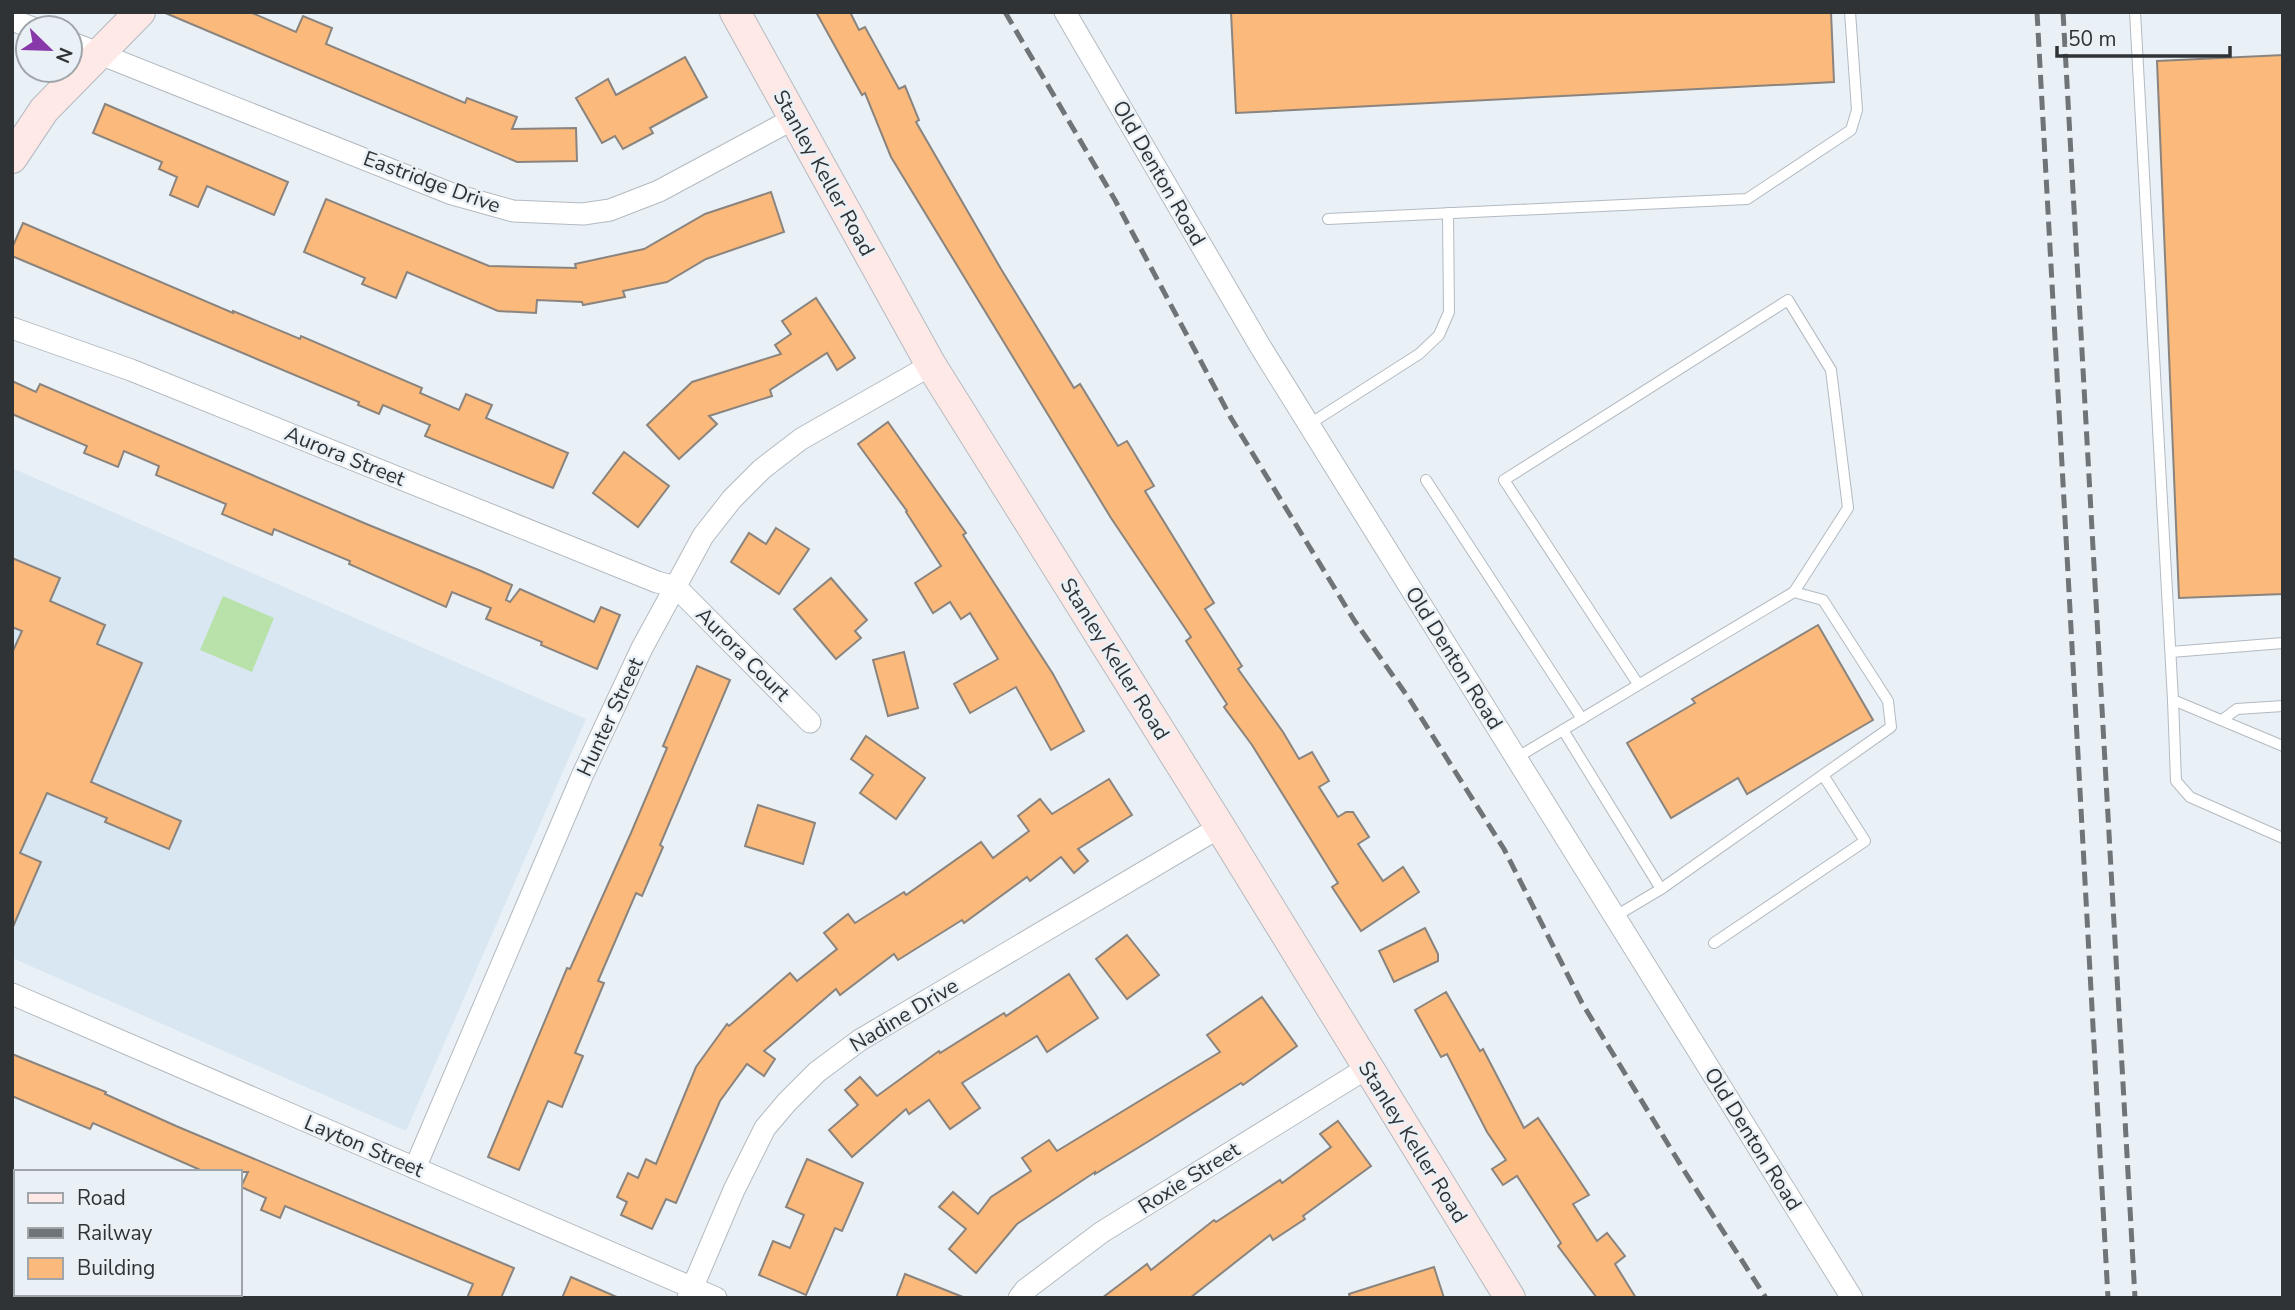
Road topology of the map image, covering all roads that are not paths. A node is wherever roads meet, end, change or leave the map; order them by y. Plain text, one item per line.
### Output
1 (140, 12) edge
2 (735, 12) edge
3 (1065, 12) edge
4 (1850, 12) edge
5 (2135, 12) edge
6 (84, 47) edge
7 (102, 53) junction
8 (793, 119) junction
9 (12, 158) edge
10 (1448, 213) junction
11 (1328, 219) dead end
12 (12, 328) edge
13 (931, 365) junction
14 (1308, 425) junction
15 (1426, 480) dead end
16 (676, 587) junction
17 (1794, 592) junction
18 (2283, 643) edge
19 (2171, 652) junction
20 (1638, 684) junction
21 (2174, 700) junction
22 (2283, 706) edge
23 (1581, 719) junction
24 (2222, 720) junction
25 (810, 722) dead end
26 (1563, 730) junction
27 (2283, 746) edge
28 (1516, 758) junction
29 (1823, 775) junction
30 (1220, 827) junction
31 (2283, 838) edge
32 (1661, 890) junction
33 (1614, 917) junction
34 (1714, 943) dead end
35 (12, 994) edge
36 (1367, 1068) junction
37 (415, 1168) junction
38 (690, 1293) edge
39 (716, 1298) edge
40 (1019, 1298) edge
41 (1510, 1298) edge
42 (1852, 1298) edge

1 - 7 street
2 - 8 street, Stanley Keller Road
3 - 14 street, Old Denton Road
4 - 10 lane
5 - 19 lane
6 - 7 street, Eastridge Drive
7 - 8 street, Eastridge Drive
7 - 9 street
8 - 13 street, Stanley Keller Road
10 - 11 lane
10 - 14 lane
12 - 16 street, Aurora Street
13 - 16 street, Hunter Street
13 - 30 street, Stanley Keller Road
14 - 28 street, Old Denton Road
15 - 23 lane
16 - 25 street, Aurora Court
16 - 37 street, Hunter Street
17 - 20 lane
17 - 20 lane
17 - 29 lane
18 - 19 lane
19 - 21 lane
20 - 23 lane
21 - 24 lane
21 - 31 lane
22 - 24 lane
23 - 26 lane
24 - 27 lane
26 - 28 lane
26 - 32 lane
28 - 33 street, Old Denton Road
29 - 32 lane
29 - 34 lane
30 - 36 street, Stanley Keller Road
30 - 38 street, Nadine Drive
32 - 33 lane
33 - 42 street, Old Denton Road
35 - 37 street, Layton Street
36 - 40 street, Roxie Street
36 - 41 street, Stanley Keller Road
37 - 38 street, Layton Street
38 - 39 street, Layton Street

